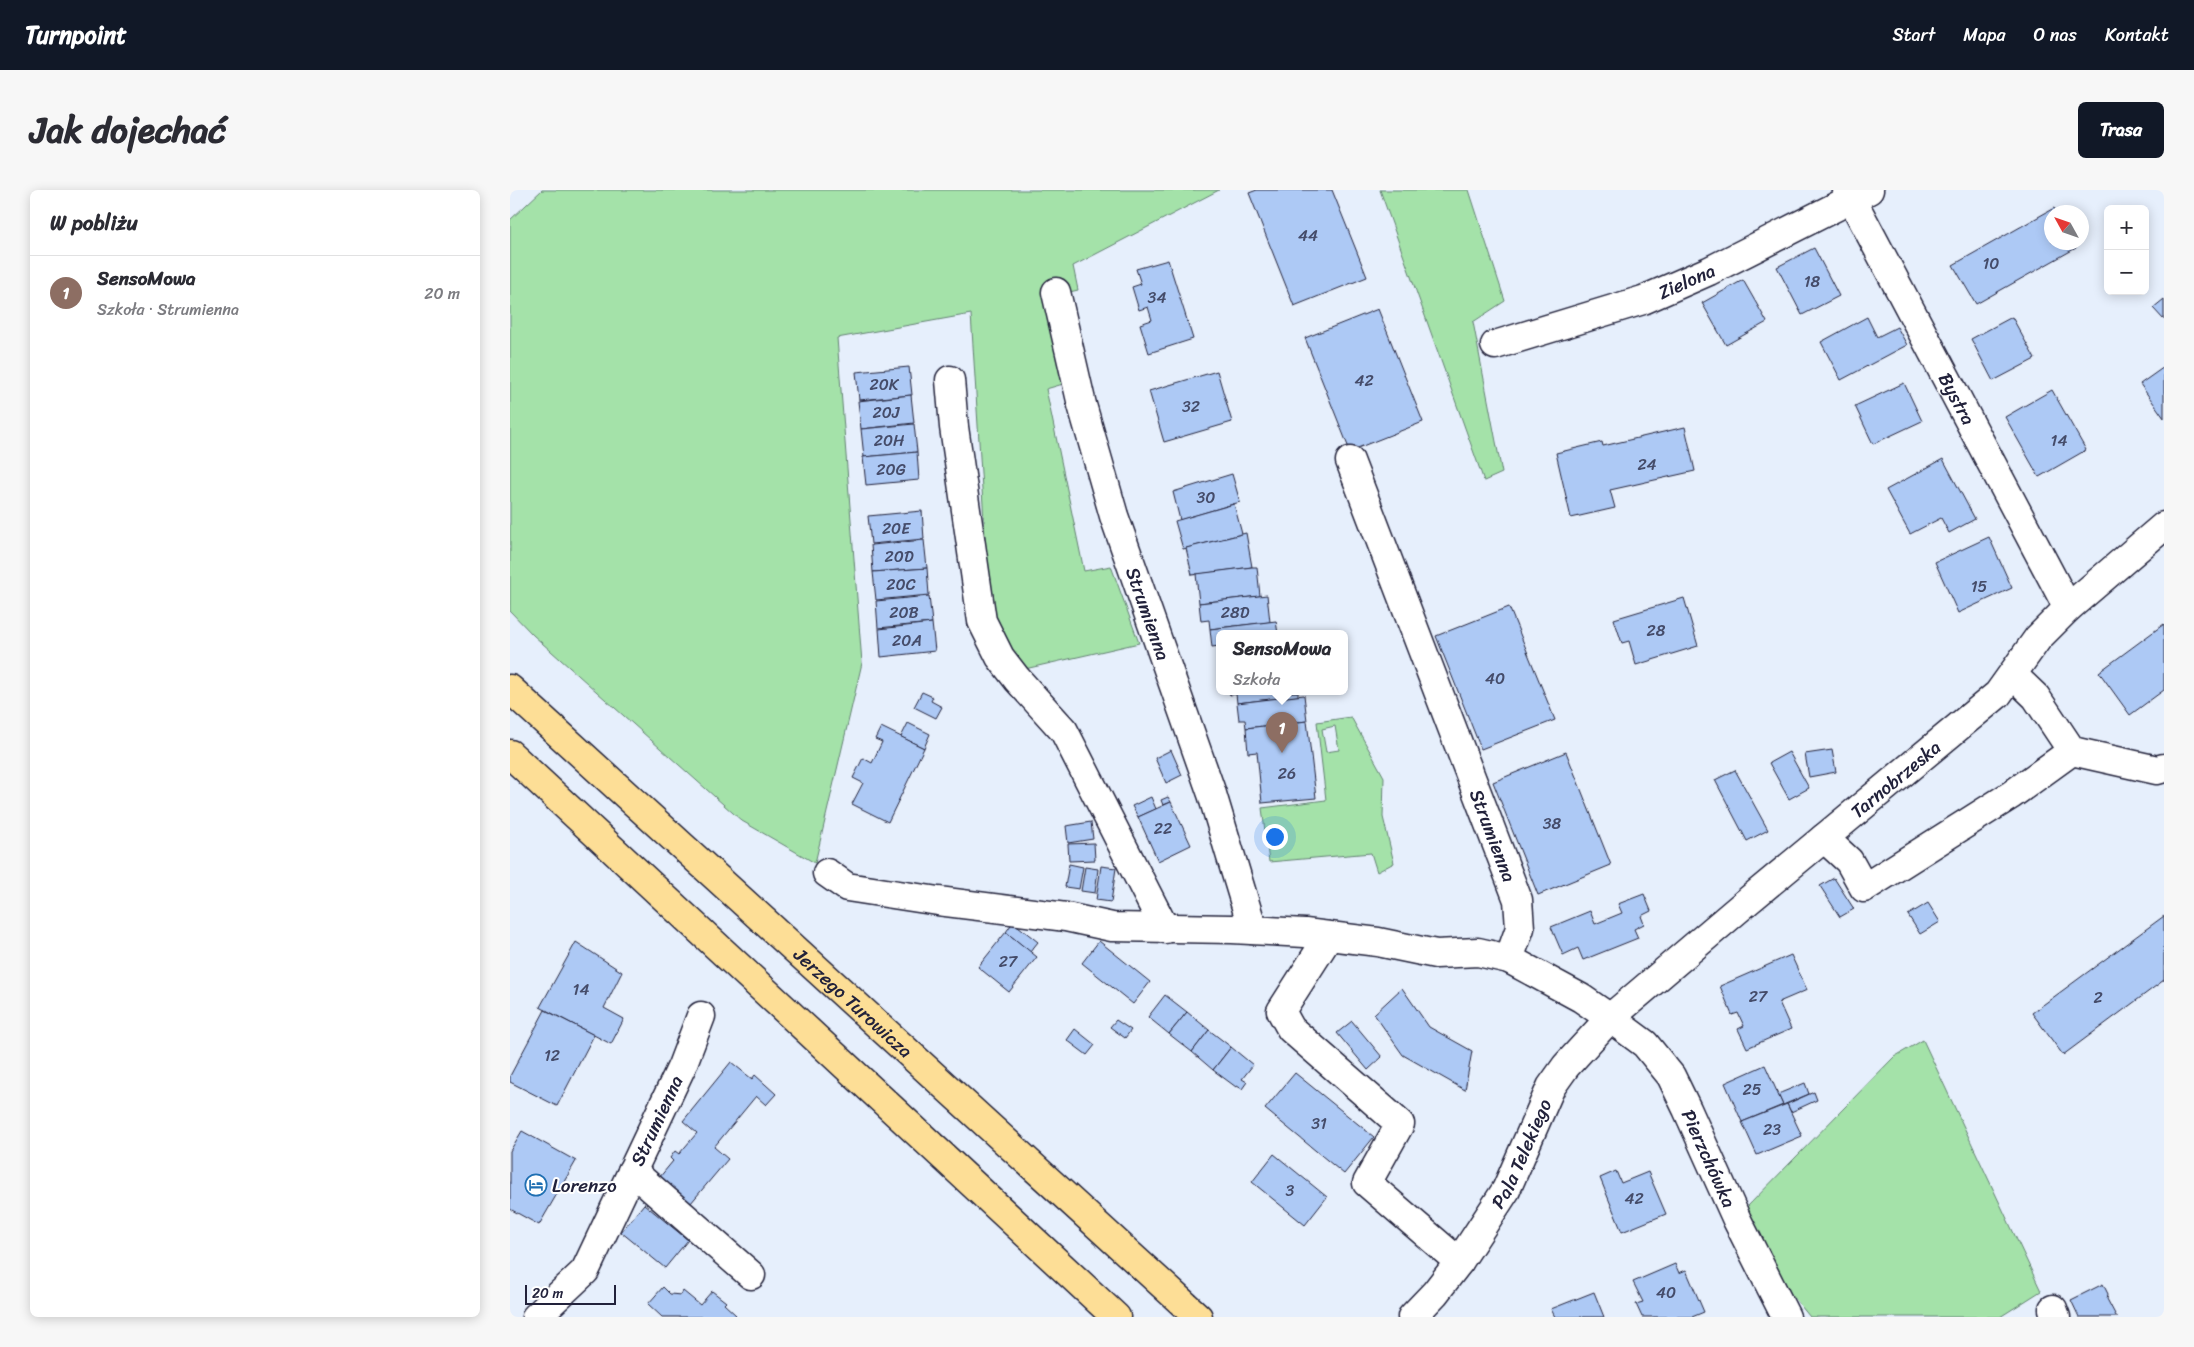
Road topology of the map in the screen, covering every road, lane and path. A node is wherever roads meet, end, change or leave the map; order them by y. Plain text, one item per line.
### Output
1 (1855, 193) edge
2 (1056, 292) dead end
3 (1495, 345) dead end
4 (950, 380) dead end
5 (1350, 461) dead end
6 (2164, 526) edge
7 (2068, 608) junction
8 (2013, 675) junction
9 (510, 689) edge
10 (2072, 751) junction
11 (510, 754) edge
12 (2164, 768) edge
13 (1824, 838) junction
14 (827, 874) dead end
15 (1165, 929) junction
16 (1253, 930) junction
17 (1329, 936) junction
18 (1509, 959) junction
19 (701, 1016) dead end
20 (1610, 1018) junction
21 (632, 1171) junction
22 (1459, 1262) junction
23 (751, 1275) dead end
24 (1435, 1293) junction
25 (536, 1317) edge
26 (1116, 1317) edge
27 (1198, 1317) edge
28 (1412, 1317) edge
29 (1423, 1317) edge
30 (1786, 1317) edge

1 - 3 street, Zielona
1 - 7 street, Bystra
2 - 16 street, Strumienna
4 - 15 street
5 - 18 street, Strumienna
6 - 7 street, Tarnobrzeska
7 - 8 street, Tarnobrzeska
8 - 10 street
8 - 13 street, Tarnobrzeska
9 - 27 main road, Jerzego Turowicza
10 - 12 street
10 - 13 street
11 - 26 main road
13 - 20 street, Tarnobrzeska
14 - 15 street
15 - 16 street
16 - 17 street
17 - 18 street
17 - 22 street
18 - 20 street
19 - 21 street, Strumienna
20 - 22 street, Pala Telekiego
20 - 30 street, Pierzchówka
21 - 23 street
21 - 25 street, Strumienna
22 - 24 street, Pala Telekiego
24 - 28 street, Pala Telekiego
24 - 29 street, Pala Telekiego

